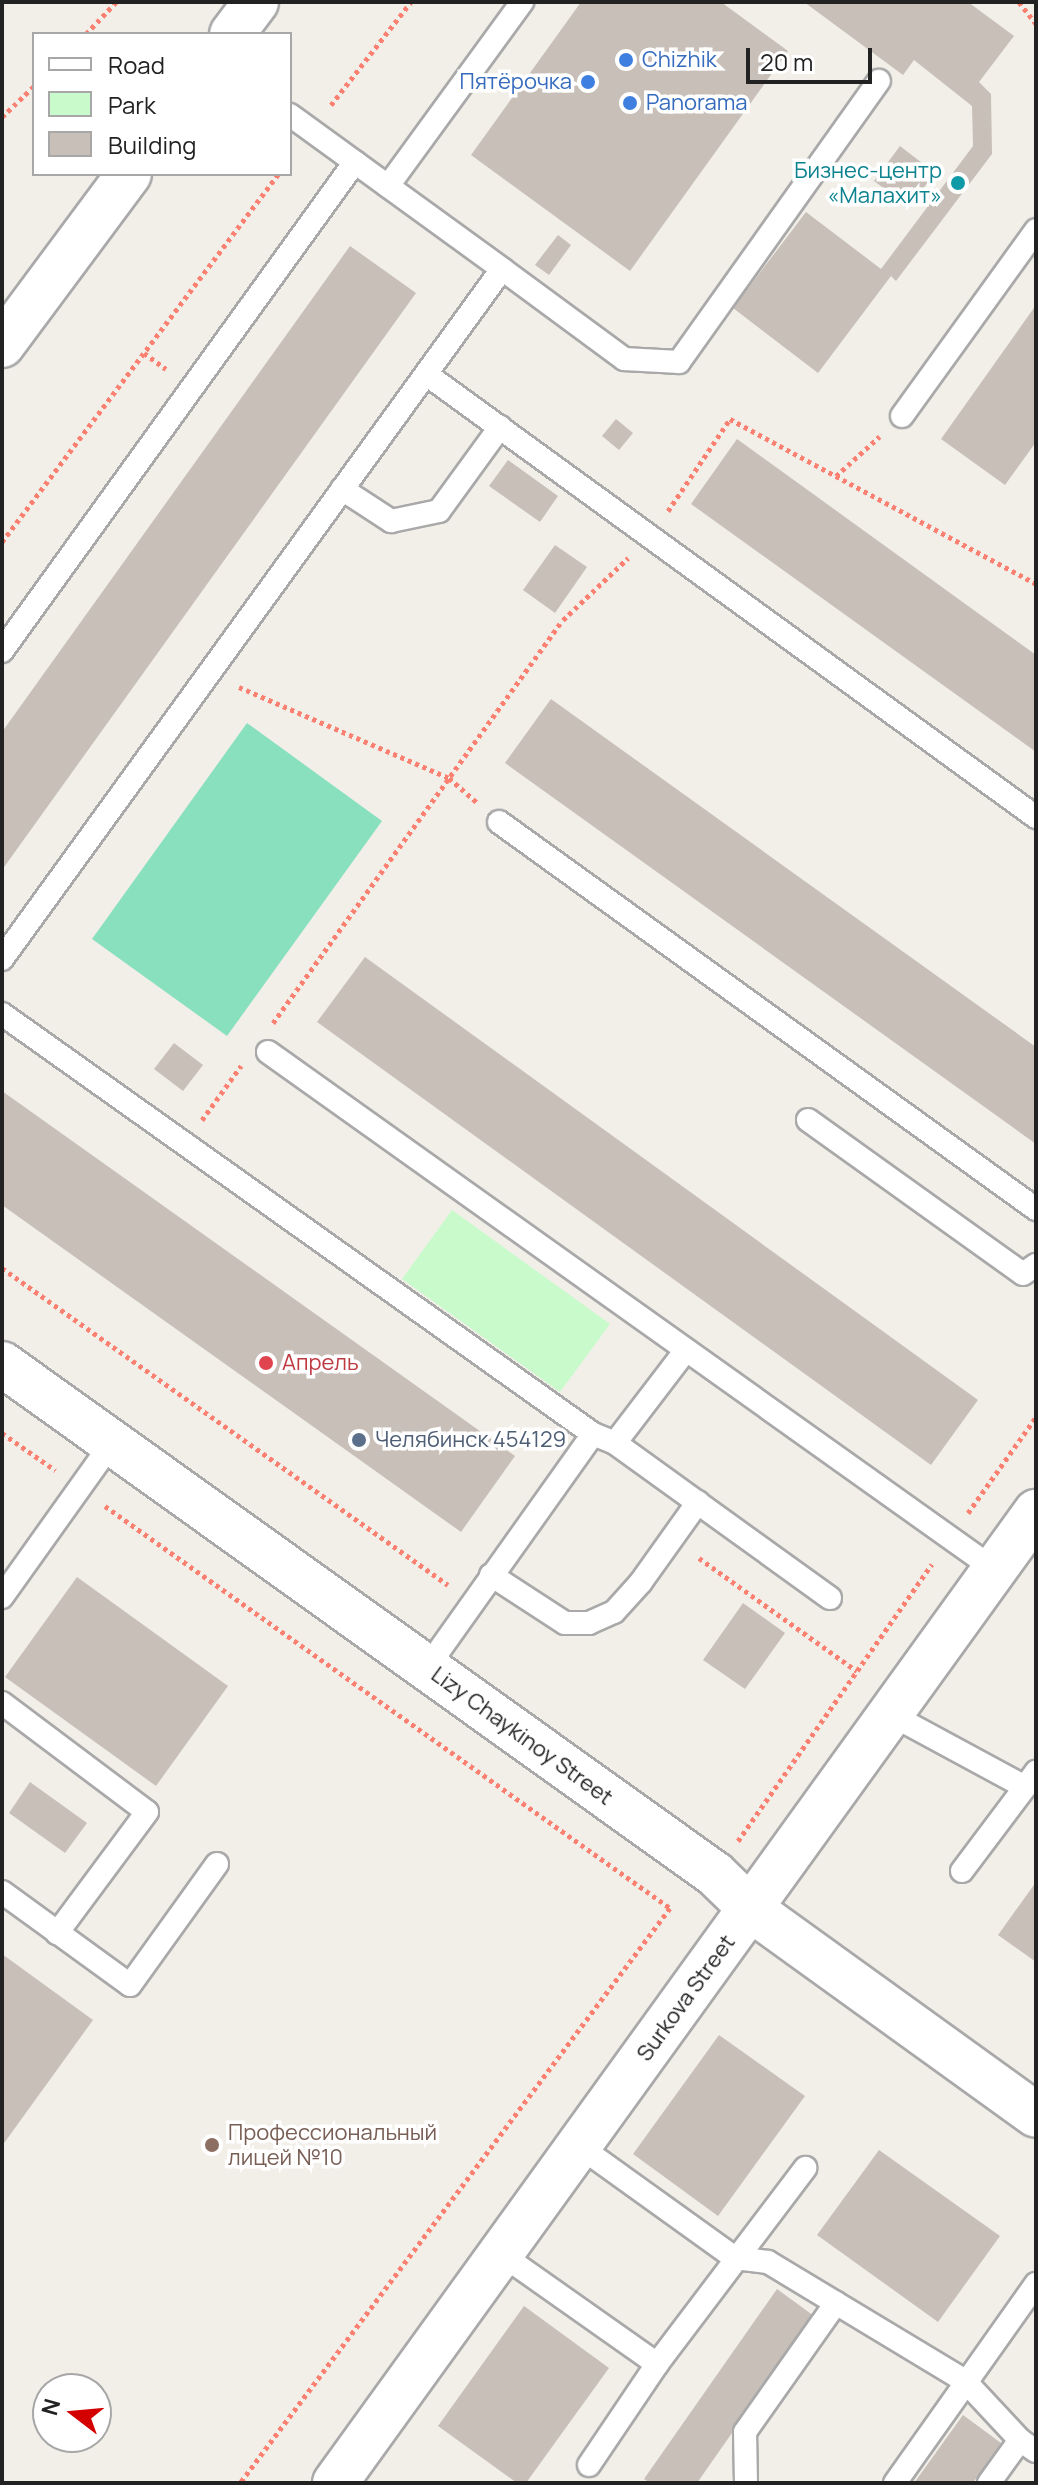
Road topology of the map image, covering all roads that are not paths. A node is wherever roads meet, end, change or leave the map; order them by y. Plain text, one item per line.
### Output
1 (256, 2) edge
2 (522, 2) edge
3 (234, 32) edge
4 (879, 81) dead end
5 (292, 116) edge
6 (355, 162) junction
7 (128, 176) edge
8 (388, 186) junction
9 (1036, 230) edge
10 (502, 269) junction
11 (2, 345) edge
12 (426, 374) junction
13 (902, 416) road end
14 (500, 427) junction
15 (342, 489) junction
16 (2, 651) edge
17 (1036, 817) edge
18 (499, 822) road end
19 (2, 959) edge
20 (2, 1014) edge
21 (261, 1047) road end
22 (808, 1120) dead end
23 (1036, 1209) edge
24 (1036, 1265) edge
25 (686, 1350) junction
26 (2, 1364) edge
27 (593, 1434) junction
28 (112, 1443) junction
29 (615, 1443) junction
30 (698, 1502) junction
31 (1036, 1512) edge
32 (994, 1569) junction
33 (491, 1575) junction
34 (2, 1597) edge
35 (830, 1598) dead end
36 (427, 1668) junction
37 (2, 1703) edge
38 (890, 1714) junction
39 (1030, 1780) edge
40 (217, 1864) dead end
41 (962, 1871) dead end
42 (2, 1892) edge
43 (752, 1910) junction
44 (57, 1933) junction
45 (1036, 2115) edge
46 (579, 2146) junction
47 (805, 2168) dead end
48 (501, 2254) junction
49 (735, 2258) junction
50 (1036, 2284) edge
51 (836, 2303) junction
52 (657, 2364) junction
53 (965, 2381) junction
54 (1028, 2446) edge
55 (589, 2465) dead end
56 (335, 2483) edge
57 (746, 2483) edge
58 (895, 2483) edge
59 (989, 2483) edge

1 - 3 street
2 - 8 lane
4 - 10 lane
5 - 6 lane
6 - 8 lane
6 - 16 lane
7 - 11 street
8 - 10 lane
9 - 13 lane
10 - 12 lane
12 - 14 lane
12 - 15 lane
14 - 15 lane
14 - 17 lane
15 - 19 lane
18 - 23 lane
20 - 27 lane
21 - 25 lane
22 - 24 lane
25 - 29 lane
25 - 32 lane
26 - 28 street, Lizy Chaykinoy Street
27 - 29 lane
27 - 33 lane
28 - 34 lane
28 - 36 street, Lizy Chaykinoy Street
29 - 30 lane
30 - 33 lane
30 - 35 lane
31 - 32 street, Surkova Street
32 - 38 street, Surkova Street
33 - 36 lane
36 - 43 street, Lizy Chaykinoy Street
37 - 44 lane
38 - 39 lane
38 - 43 street, Surkova Street
39 - 41 lane
40 - 44 lane
42 - 44 lane
43 - 45 street, Lizy Chaykinoy Street
43 - 46 street, Surkova Street
46 - 48 street, Surkova Street
46 - 49 lane
47 - 49 lane
48 - 52 lane
48 - 56 street, Surkova Street
49 - 51 lane
49 - 52 lane
50 - 53 lane
51 - 53 lane
51 - 57 lane
52 - 55 lane
53 - 54 lane
53 - 58 lane
54 - 59 lane

